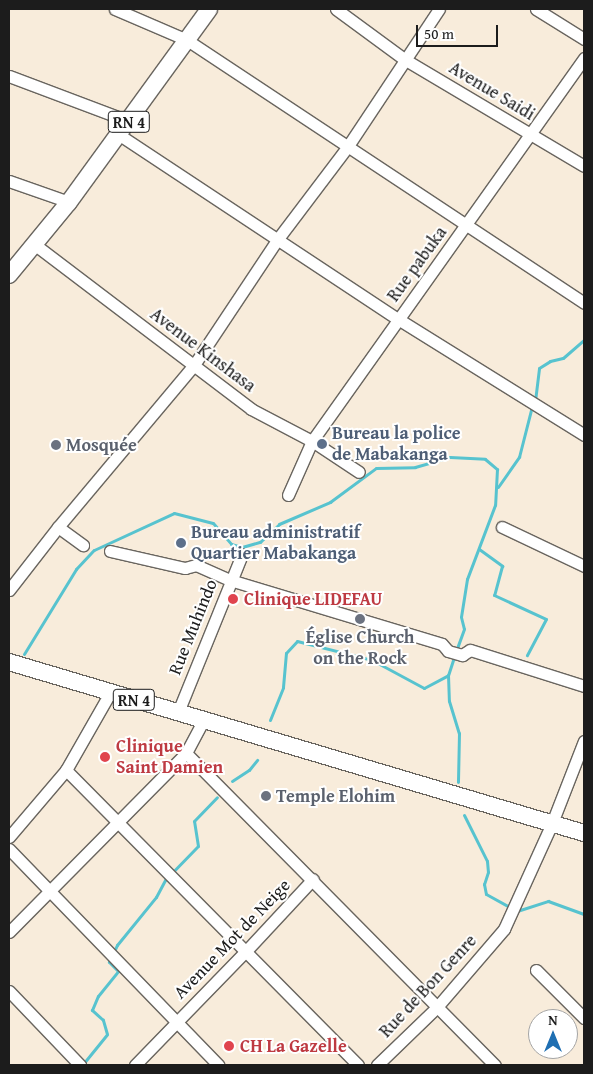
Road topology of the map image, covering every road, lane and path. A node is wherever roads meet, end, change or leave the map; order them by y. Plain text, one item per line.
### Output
1 (115, 9) edge
2 (209, 9) edge
3 (336, 9) edge
4 (439, 9) edge
5 (536, 9) edge
6 (584, 39) edge
7 (187, 40) junction
8 (404, 58) junction
9 (584, 58) edge
10 (9, 76) edge
11 (129, 121) junction
12 (118, 134) junction
13 (530, 135) junction
14 (348, 146) junction
15 (584, 166) edge
16 (9, 181) edge
17 (69, 202) junction
18 (468, 225) junction
19 (277, 240) junction
20 (34, 244) junction
21 (9, 275) edge
22 (584, 303) edge
23 (398, 319) junction
24 (194, 365) junction
25 (584, 435) edge
26 (312, 441) junction
27 (359, 472) dead end
28 (288, 495) dead end
29 (502, 526) dead end
30 (58, 527) junction
31 (84, 545) dead end
32 (110, 551) dead end
33 (242, 554) dead end
34 (584, 566) edge
35 (230, 580) junction
36 (9, 590) edge
37 (9, 662) edge
38 (584, 686) edge
39 (110, 693) junction
40 (178, 712) junction
41 (203, 721) junction
42 (584, 741) edge
43 (186, 754) junction
44 (66, 770) junction
45 (120, 822) junction
46 (552, 824) junction
47 (584, 833) edge
48 (9, 837) edge
49 (9, 849) edge
50 (313, 879) junction
51 (48, 891) junction
52 (9, 932) edge
53 (246, 951) junction
54 (536, 970) dead end
55 (9, 991) edge
56 (437, 1008) junction
57 (584, 1018) edge
58 (177, 1022) junction
59 (78, 1064) edge
60 (135, 1065) edge
61 (218, 1065) edge
62 (358, 1065) edge
63 (377, 1065) edge
64 (494, 1065) edge

1 - 7 street
2 - 7 highway, RN 4
3 - 8 street, Avenue Saidi
4 - 8 street
5 - 6 street
7 - 11 highway, RN 4
7 - 14 street
8 - 13 street, Avenue Saidi
8 - 14 street
9 - 13 street, Rue pabuka
10 - 11 street
11 - 12 highway, RN 4
12 - 17 highway, RN 4
12 - 19 street
13 - 15 street, Avenue Saidi
13 - 18 street, Rue pabuka
14 - 18 street
14 - 19 street
16 - 17 street
17 - 20 highway, RN 4
18 - 22 street
18 - 23 street, Rue pabuka
19 - 23 street
19 - 24 street
20 - 21 highway, RN 4
20 - 24 street, Avenue Kinshasa
23 - 25 street
23 - 26 street, Rue pabuka
24 - 26 street, Avenue Kinshasa
24 - 30 street
26 - 27 street, Avenue Kinshasa
26 - 28 street, Rue pabuka
29 - 34 street
30 - 31 street
30 - 36 street
32 - 35 street
33 - 35 street, Rue Muhindo
35 - 38 street
35 - 40 street, Rue Muhindo
37 - 39 highway, RN 4
39 - 40 highway, RN 4
39 - 44 street
40 - 41 highway, RN 4
41 - 43 street
41 - 46 highway, RN 4
42 - 46 street, Rue de Bon Genre
43 - 45 street
43 - 50 street
44 - 45 street
44 - 48 street
45 - 51 street
45 - 53 street
46 - 47 highway, RN 4
46 - 56 street, Rue de Bon Genre
49 - 51 street
50 - 53 street, Avenue Mot de Neige
50 - 56 street
51 - 52 street
51 - 58 street
53 - 58 street, Avenue Mot de Neige
53 - 62 street
54 - 57 street
55 - 59 street
56 - 63 street, Rue de Bon Genre
56 - 64 street
58 - 60 street, Avenue Mot de Neige
58 - 61 street

